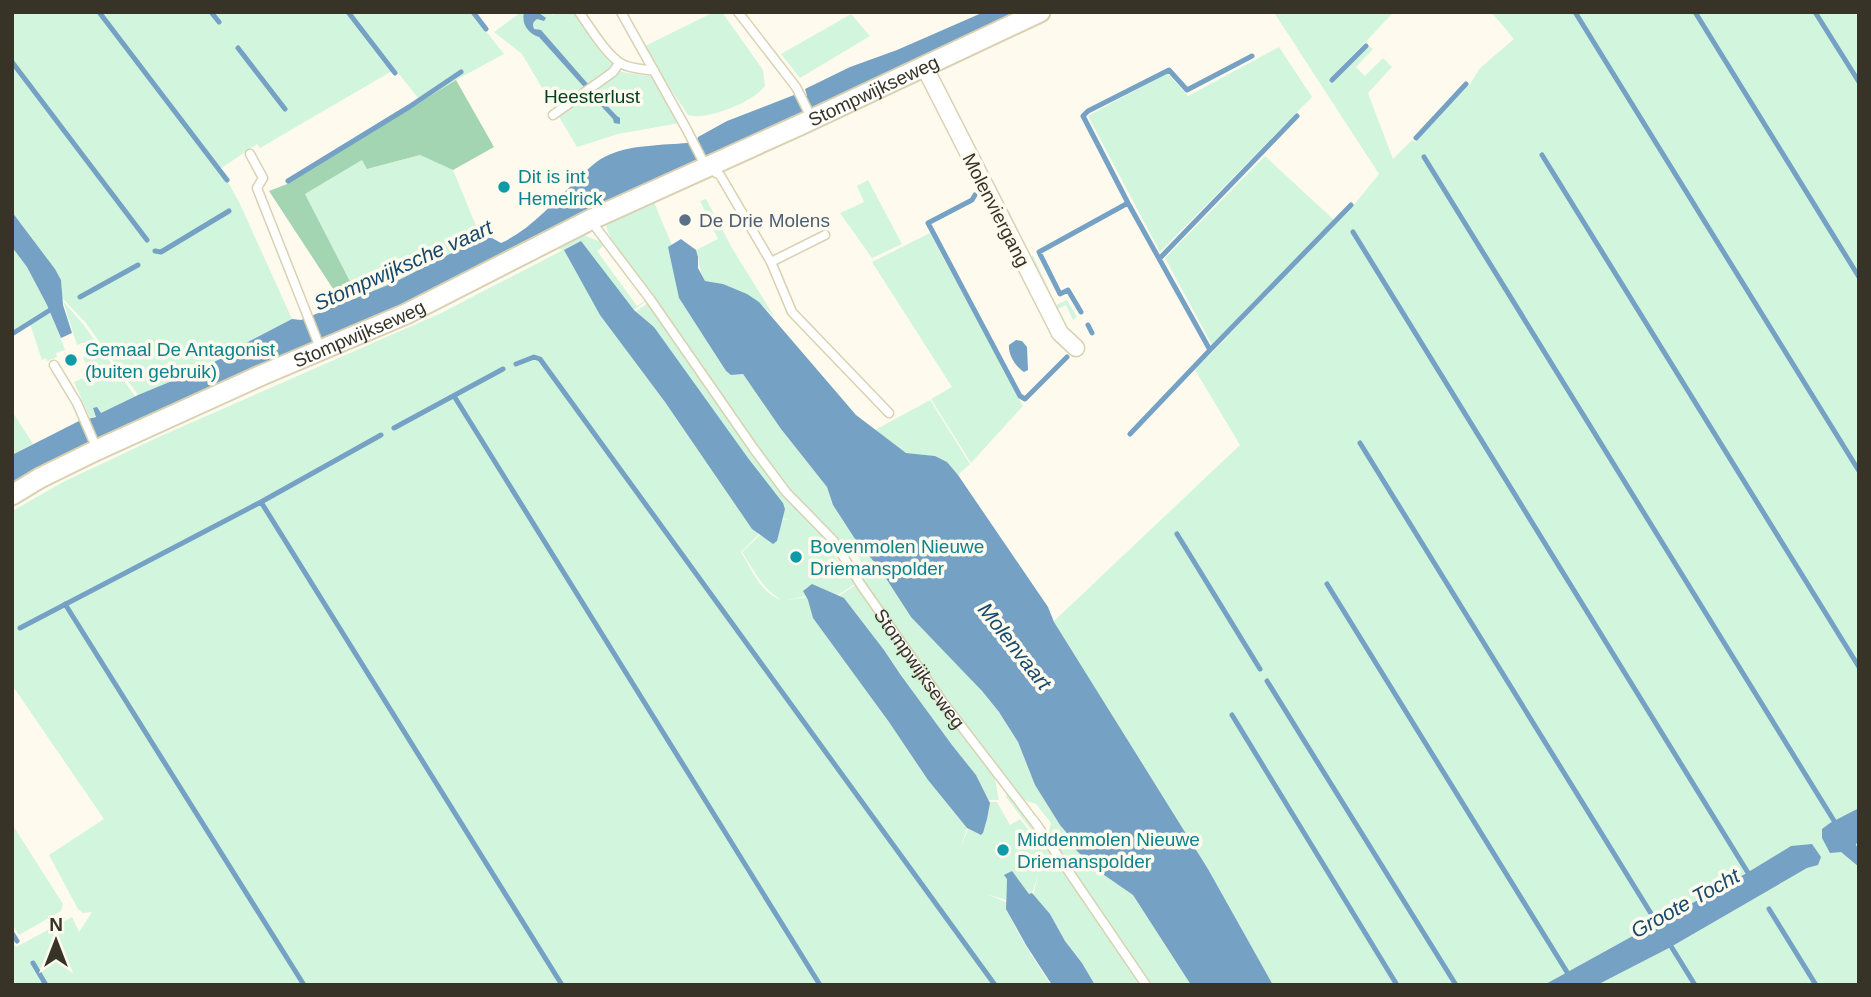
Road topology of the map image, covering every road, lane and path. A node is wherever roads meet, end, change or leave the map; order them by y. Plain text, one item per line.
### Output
1 (579, 12) edge
2 (621, 12) edge
3 (738, 12) edge
4 (1040, 12) edge
5 (619, 63) junction
6 (924, 66) junction
7 (654, 71) junction
8 (553, 115) dead end
9 (811, 117) junction
10 (250, 154) dead end
11 (704, 164) junction
12 (590, 220) junction
13 (825, 235) dead end
14 (771, 262) junction
15 (319, 348) junction
16 (1076, 348) dead end
17 (54, 365) dead end
18 (889, 413) dead end
19 (96, 447) junction
20 (12, 495) edge
21 (1146, 985) edge

1 - 5 lane
2 - 7 lane
3 - 9 lane
4 - 6 street, Stompwijkseweg
5 - 7 lane
5 - 8 lane
6 - 9 street, Stompwijkseweg
6 - 16 street, Molenviergang
7 - 11 lane
9 - 11 street, Stompwijkseweg
10 - 15 lane
11 - 12 street, Stompwijkseweg
11 - 14 lane
12 - 15 street, Stompwijkseweg
12 - 21 lane, Stompwijkseweg
13 - 14 lane
14 - 18 lane
15 - 19 street, Stompwijkseweg
17 - 19 lane
19 - 20 street, Stompwijkseweg

